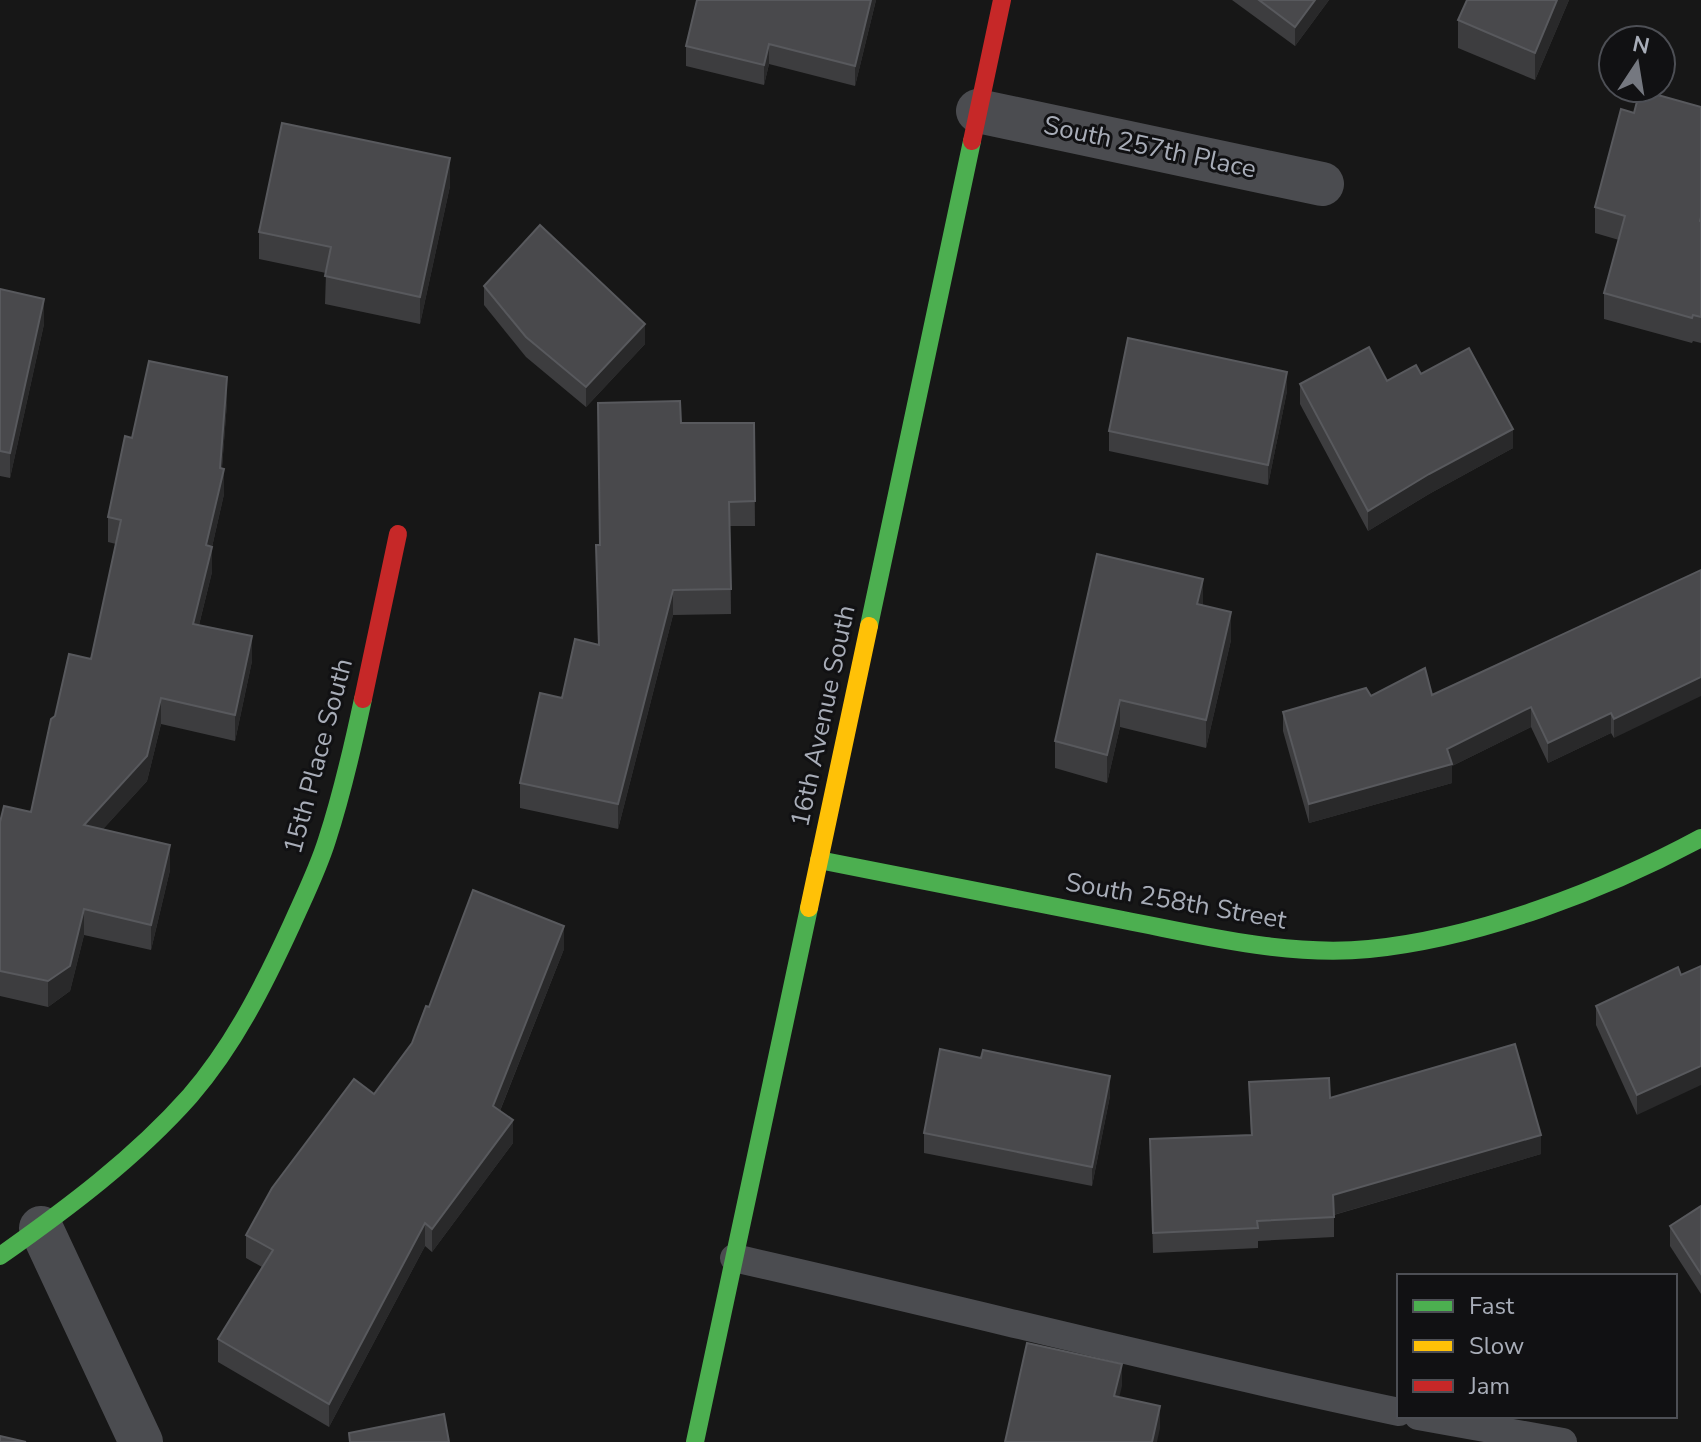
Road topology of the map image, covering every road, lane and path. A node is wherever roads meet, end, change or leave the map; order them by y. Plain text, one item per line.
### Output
1 (1002, 0) edge
2 (978, 111) junction
3 (1322, 184) dead end
4 (398, 534) dead end
5 (1701, 838) edge
6 (819, 860) junction
7 (41, 1228) junction
8 (0, 1256) edge
9 (734, 1258) junction
10 (1397, 1412) edge
11 (1429, 1418) edge
12 (141, 1442) edge
13 (695, 1442) edge
14 (1563, 1442) edge

1 - 2 street, 16th Avenue South
2 - 3 street, South 257th Place
2 - 6 street, 16th Avenue South
4 - 7 street, 15th Place South
5 - 6 street, South 258th Street
6 - 9 street, 16th Avenue South
7 - 8 street, 15th Place South
7 - 12 street
9 - 10 lane
9 - 13 street, 16th Avenue South
11 - 14 lane

